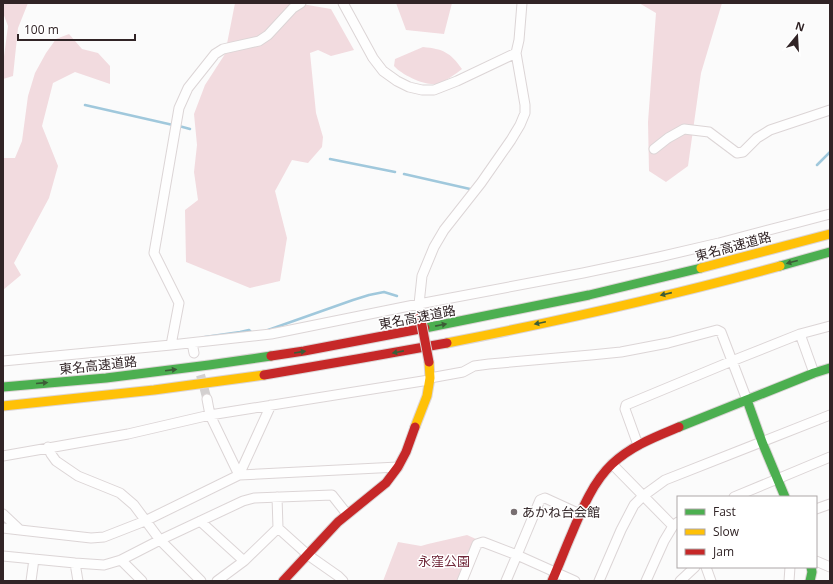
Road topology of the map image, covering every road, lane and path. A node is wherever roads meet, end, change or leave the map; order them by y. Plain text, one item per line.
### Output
1 (301, 3) edge
2 (343, 3) edge
3 (522, 3) edge
4 (516, 53) junction
5 (830, 110) edge
6 (654, 149) dead end
7 (830, 214) edge
8 (830, 234) edge
9 (830, 252) edge
10 (419, 304) junction
11 (420, 315) joint
12 (830, 326) edge
13 (800, 334) junction
14 (192, 343) junction
15 (171, 345) junction
16 (194, 353) tunnel mouth
17 (3, 361) edge
18 (732, 361) junction
19 (830, 368) edge
20 (814, 373) junction
21 (430, 379) junction
22 (3, 387) edge
23 (207, 399) tunnel mouth
24 (747, 400) junction
25 (271, 405) junction
26 (3, 406) edge
27 (210, 415) junction
28 (830, 415) edge
29 (762, 442) junction
30 (638, 445) junction
31 (48, 447) junction
32 (3, 456) edge
33 (830, 457) edge
34 (612, 464) junction
35 (398, 467) junction
36 (239, 475) junction
37 (777, 479) junction
38 (643, 496) junction
39 (736, 496) edge
40 (785, 496) edge
41 (277, 497) junction
42 (830, 504) edge
43 (817, 509) edge
44 (3, 514) edge
45 (347, 514) junction
46 (580, 514) junction
47 (145, 521) junction
48 (200, 521) junction
49 (675, 524) edge
50 (3, 528) edge
51 (278, 528) junction
52 (20, 530) junction
53 (160, 540) junction
54 (517, 555) junction
55 (3, 556) edge
56 (308, 556) junction
57 (34, 559) junction
58 (121, 560) junction
59 (244, 561) junction
60 (817, 561) edge
61 (75, 563) junction
62 (830, 567) edge
63 (694, 568) edge
64 (706, 568) edge
65 (790, 568) edge
66 (811, 568) edge
67 (554, 577) edge
68 (31, 581) edge
69 (78, 581) edge
70 (142, 581) edge
71 (201, 581) edge
72 (217, 581) edge
73 (283, 581) edge
74 (343, 581) edge
75 (462, 581) edge
76 (506, 581) edge
77 (575, 581) edge
78 (599, 581) edge
79 (646, 581) edge
80 (680, 581) edge
81 (711, 581) edge
82 (789, 581) edge
83 (810, 581) edge

1 - 15 street
2 - 4 street
3 - 4 street
4 - 10 street
5 - 6 street
7 - 10 street
22 -> 8 main road, 東名高速道路
9 -> 26 main road
10 - 11 street
10 - 14 street
11 - 21 main road, bridge
12 - 13 street
13 - 18 street
13 - 20 street
14 - 15 street
14 - 16 street
15 - 17 street
18 - 21 street
18 - 24 street
18 - 30 street
19 - 20 main road
20 - 24 main road
21 - 25 street
21 - 35 main road
23 - 27 street
24 - 29 main road
24 - 30 main road
25 - 27 street
25 - 36 street
27 - 31 street
27 - 36 street
28 - 29 street
29 - 37 main road
29 - 38 street
30 - 34 main road
31 - 32 street
31 - 47 street
33 - 37 street
34 - 38 street
34 - 46 main road
35 - 36 street
35 - 45 main road
36 - 47 street
37 - 39 street
37 - 40 main road
38 - 49 street
38 - 78 street
41 - 45 street
41 - 48 street
41 - 51 street
42 - 43 street
44 - 52 street
45 - 56 main road
46 - 54 street
46 - 67 main road
47 - 52 street
47 - 53 street
48 - 53 street
48 - 59 street
49 - 79 street
50 - 52 street
51 - 56 street
51 - 59 street
53 - 58 street
53 - 71 street
54 - 67 street
54 - 75 street
54 - 76 street
55 - 57 street
56 - 73 main road
56 - 74 street
57 - 61 street
57 - 68 street
58 - 61 street
58 - 70 street
59 - 72 street
60 - 62 street
61 - 69 street
63 - 80 street
64 - 81 street
65 - 82 street
66 - 83 main road
67 - 77 street

